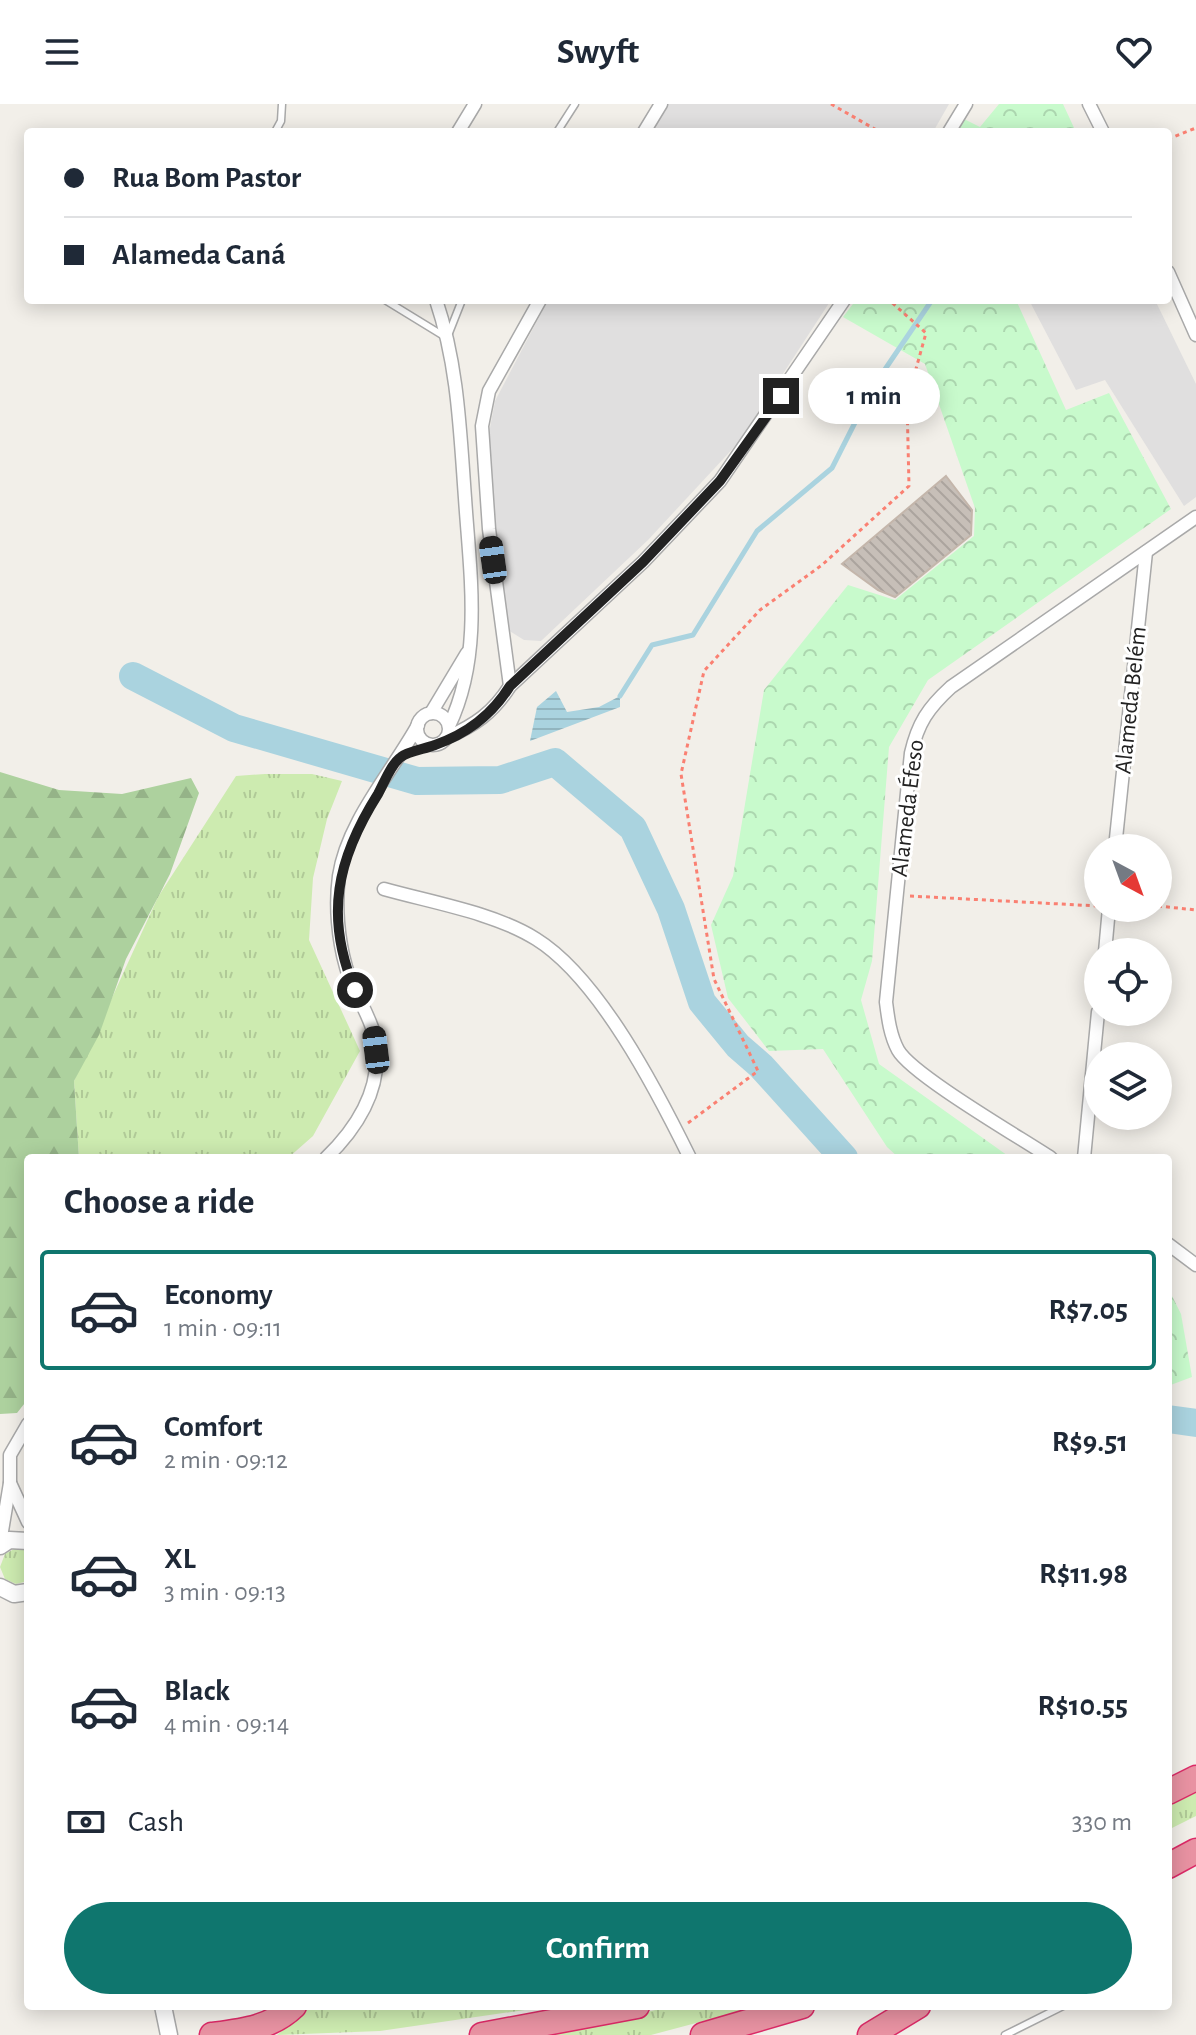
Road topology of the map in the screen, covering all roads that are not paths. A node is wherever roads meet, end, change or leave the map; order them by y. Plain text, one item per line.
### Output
1 (282, 104) edge
2 (475, 104) edge
3 (575, 104) edge
4 (661, 104) edge
5 (966, 104) edge
6 (1089, 104) edge
7 (277, 128) edge
8 (460, 128) edge
9 (560, 128) edge
10 (646, 128) edge
11 (951, 128) edge
12 (1101, 128) edge
13 (1172, 281) edge
14 (392, 304) edge
15 (437, 304) edge
16 (460, 304) edge
17 (538, 304) edge
18 (841, 304) edge
19 (1196, 335) edge
20 (447, 338) junction
21 (1196, 517) edge
22 (1146, 552) junction
23 (470, 647) junction
24 (510, 686) junction
25 (431, 713) junction
26 (418, 725) junction
27 (444, 737) junction
28 (396, 763) junction
29 (1116, 834) edge
30 (384, 889) dead end
31 (1097, 1026) edge
32 (330, 1154) edge
33 (688, 1154) edge
34 (1045, 1154) edge
35 (1084, 1154) edge
36 (1172, 1247) edge
37 (1196, 1265) edge
38 (24, 1431) edge
39 (10, 1483) junction
40 (24, 1513) edge
41 (24, 1541) edge
42 (0, 1544) edge
43 (1196, 1778) edge
44 (1172, 1790) edge
45 (1196, 1834) edge
46 (1172, 1846) edge
47 (1196, 1851) edge
48 (1172, 1864) edge
49 (290, 2010) edge
50 (616, 2010) edge
51 (788, 2010) edge
52 (911, 2010) edge
53 (1055, 2010) edge
54 (212, 2035) edge
55 (482, 2035) edge
56 (703, 2035) edge
57 (870, 2035) edge
58 (1005, 2035) edge

1 - 7 lane
2 - 8 street
3 - 9 lane
4 - 10 street
5 - 11 street
6 - 12 street
13 - 19 street
14 - 20 lane
15 - 20 street
16 - 20 lane
17 - 24 street
18 - 24 street
20 - 23 street
21 - 22 street, Alameda Éfeso
22 - 29 street, Alameda Belém
22 - 34 street, Alameda Éfeso
23 - 25 street
23 - 27 street
24 - 27 street
25 - 26 street
25 - 27 street
26 - 27 street
26 - 28 street
27 - 28 street
28 - 32 street
30 - 33 street
31 - 35 street
36 - 37 street
38 - 39 street
39 - 40 street
39 - 42 street
41 - 42 street
43 - 44 highway
45 - 46 highway
47 - 48 highway
49 - 54 highway
50 - 55 highway
51 - 56 highway
52 - 57 highway
53 - 58 lane

